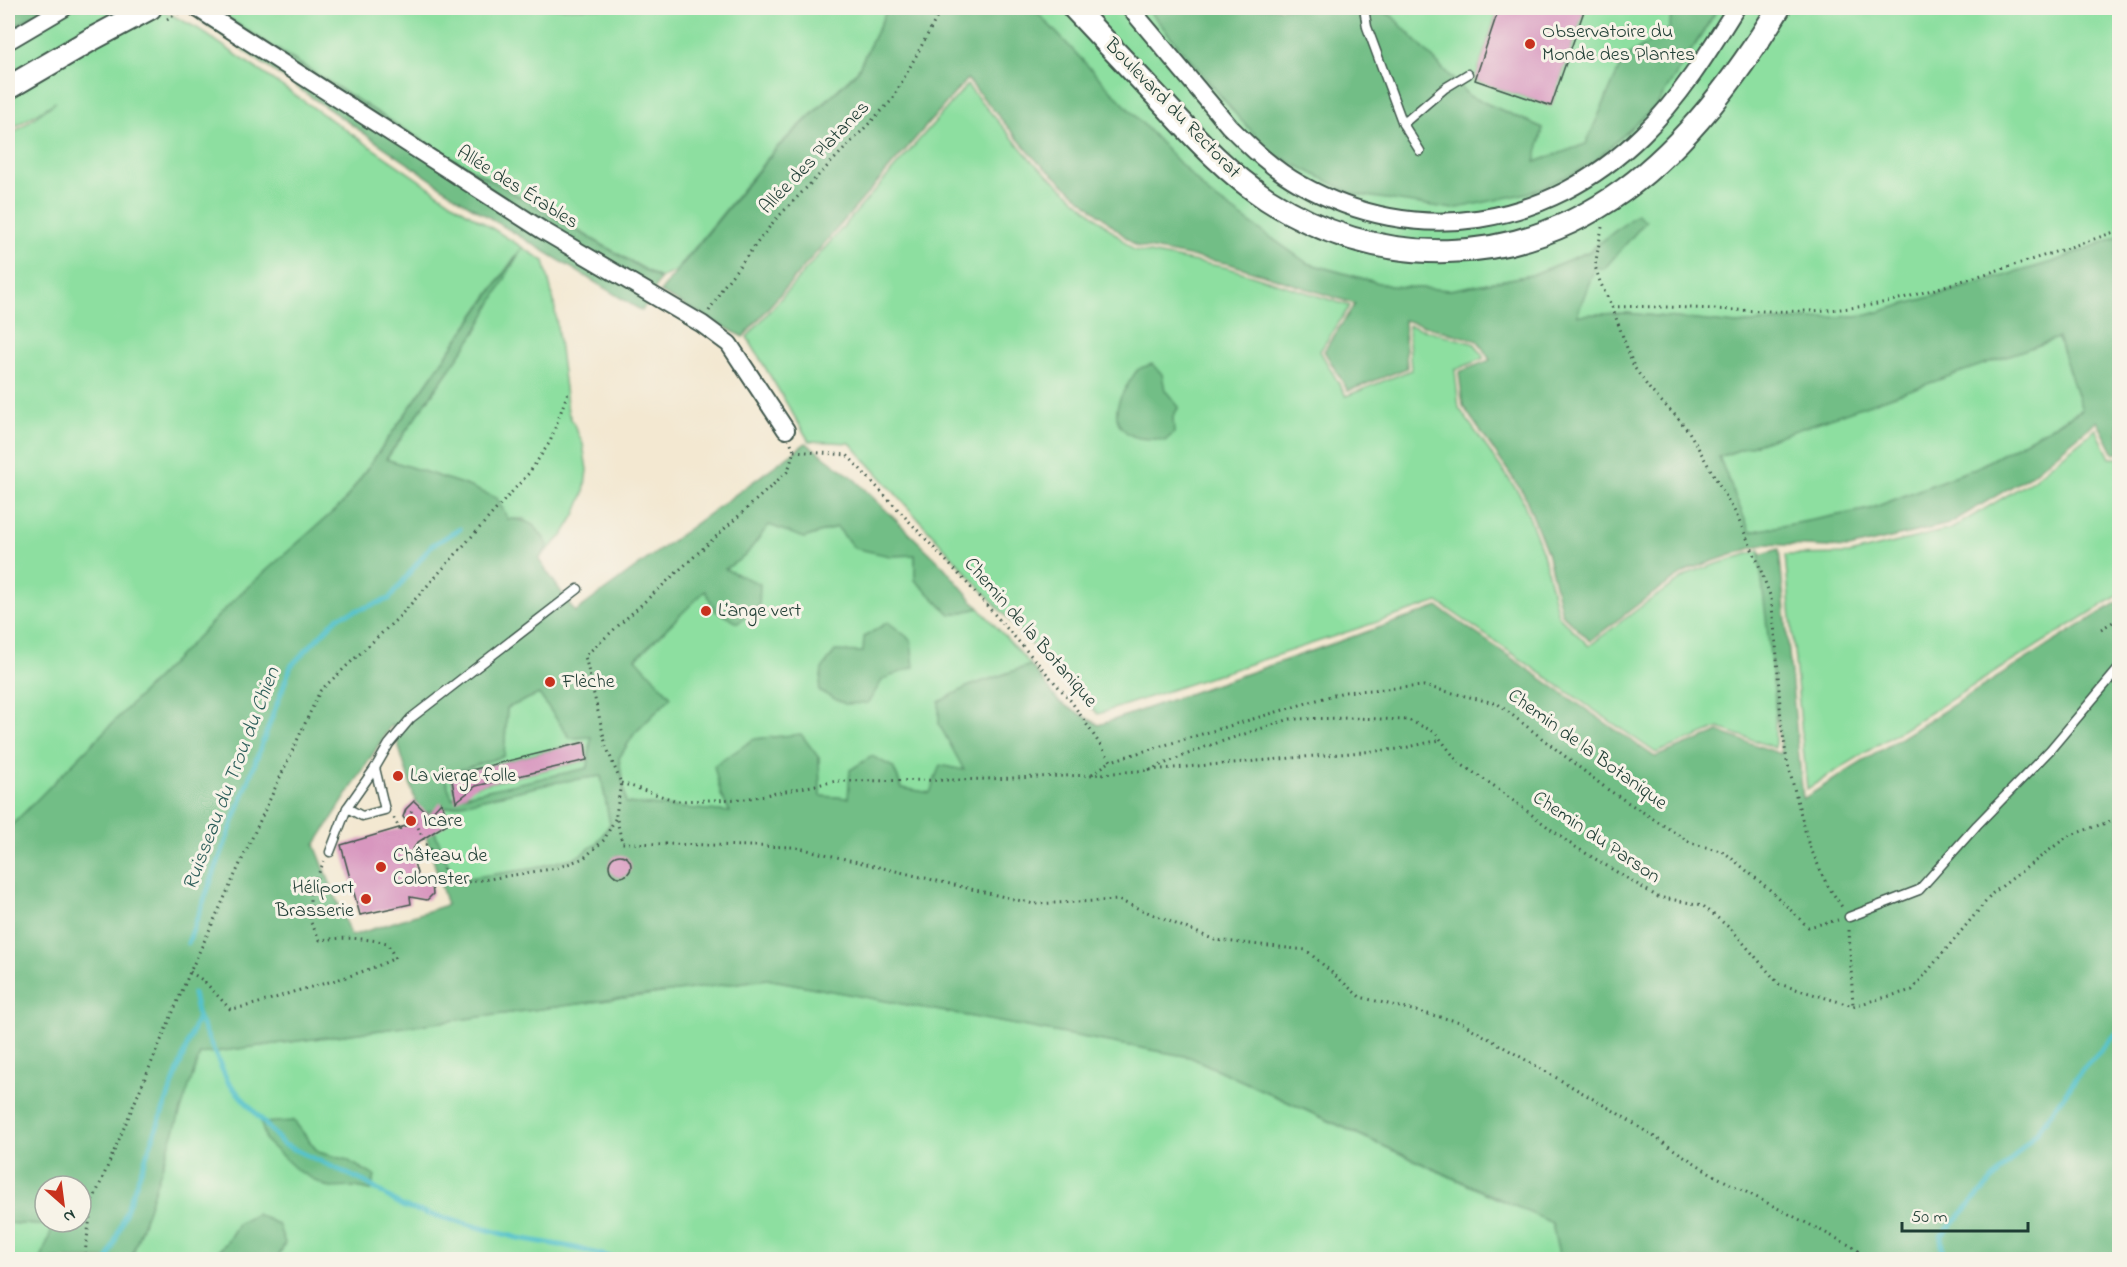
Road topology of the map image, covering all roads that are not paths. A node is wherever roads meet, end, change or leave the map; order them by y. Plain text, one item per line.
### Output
1 (64, 8) edge
2 (150, 8) edge
3 (197, 8) edge
4 (1074, 8) edge
5 (1130, 8) edge
6 (1364, 8) edge
7 (1736, 8) edge
8 (1779, 8) edge
9 (8, 40) edge
10 (1468, 74) dead end
11 (8, 88) edge
12 (1403, 124) junction
13 (1420, 151) dead end
14 (786, 430) road end
15 (578, 589) dead end
16 (2120, 667) edge
17 (375, 768) junction
18 (347, 808) junction
19 (330, 852) road end
20 (1849, 917) road end

1 - 9 street
2 - 11 main road
3 - 14 street, Allée des Érables
4 - 8 main road, Boulevard du Rectorat
5 - 7 street
6 - 12 lane
10 - 12 lane
12 - 13 lane
15 - 17 lane
16 - 20 lane
17 - 18 lane
17 - 18 lane
18 - 19 lane

